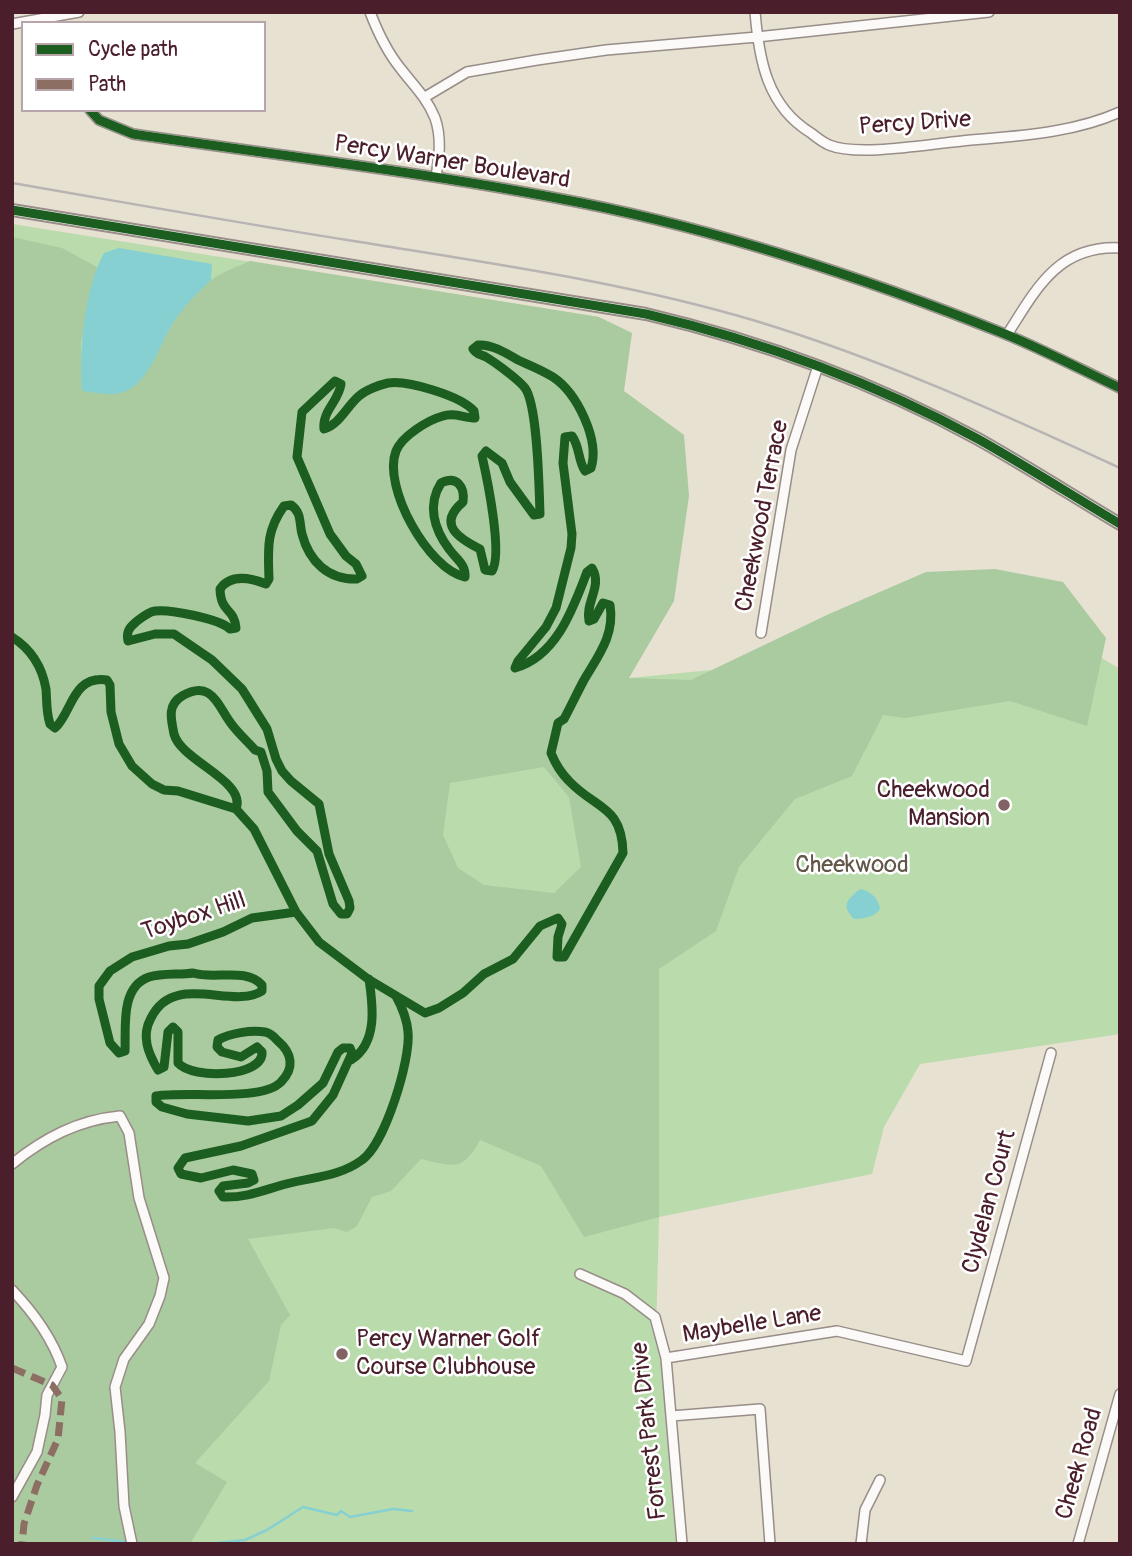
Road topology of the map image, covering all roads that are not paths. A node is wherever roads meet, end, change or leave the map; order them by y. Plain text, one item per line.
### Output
1 (79, 12) edge
2 (370, 12) edge
3 (755, 12) edge
4 (989, 12) edge
5 (48, 18) edge
6 (30, 21) edge
7 (757, 37) junction
8 (425, 97) junction
9 (92, 112) edge
10 (1120, 112) edge
11 (436, 177) junction
12 (12, 210) edge
13 (1120, 248) edge
14 (1007, 335) junction
15 (818, 366) junction
16 (1120, 388) edge
17 (1120, 524) edge
18 (761, 633) dead end
19 (1051, 1054) dead end
20 (12, 1164) edge
21 (580, 1274) dead end
22 (12, 1290) edge
23 (666, 1359) junction
24 (966, 1362) joint
25 (1120, 1394) edge
26 (671, 1416) junction
27 (880, 1480) dead end
28 (12, 1497) edge
29 (132, 1544) edge
30 (681, 1544) edge
31 (770, 1544) edge
32 (861, 1544) edge
33 (1078, 1544) edge

1 - 5 street
2 - 8 street
3 - 7 street, Percy Drive
4 - 7 street
5 - 6 street
7 - 8 street
7 - 10 street, Percy Drive
8 - 11 street
9 - 11 street, Percy Warner Boulevard
11 - 14 street, Percy Warner Boulevard
12 - 15 main road
13 - 14 street
14 - 16 street, Percy Warner Boulevard
15 - 17 main road
15 - 18 street, Cheekwood Terrace
19 - 24 street, Clydelan Court
20 - 29 street
21 - 23 street, Forrest Park Drive
22 - 28 street
23 - 24 street, Maybelle Lane
23 - 26 street, Forrest Park Drive
25 - 33 street, Cheek Road
26 - 30 street, Forrest Park Drive
26 - 31 street
27 - 32 street

